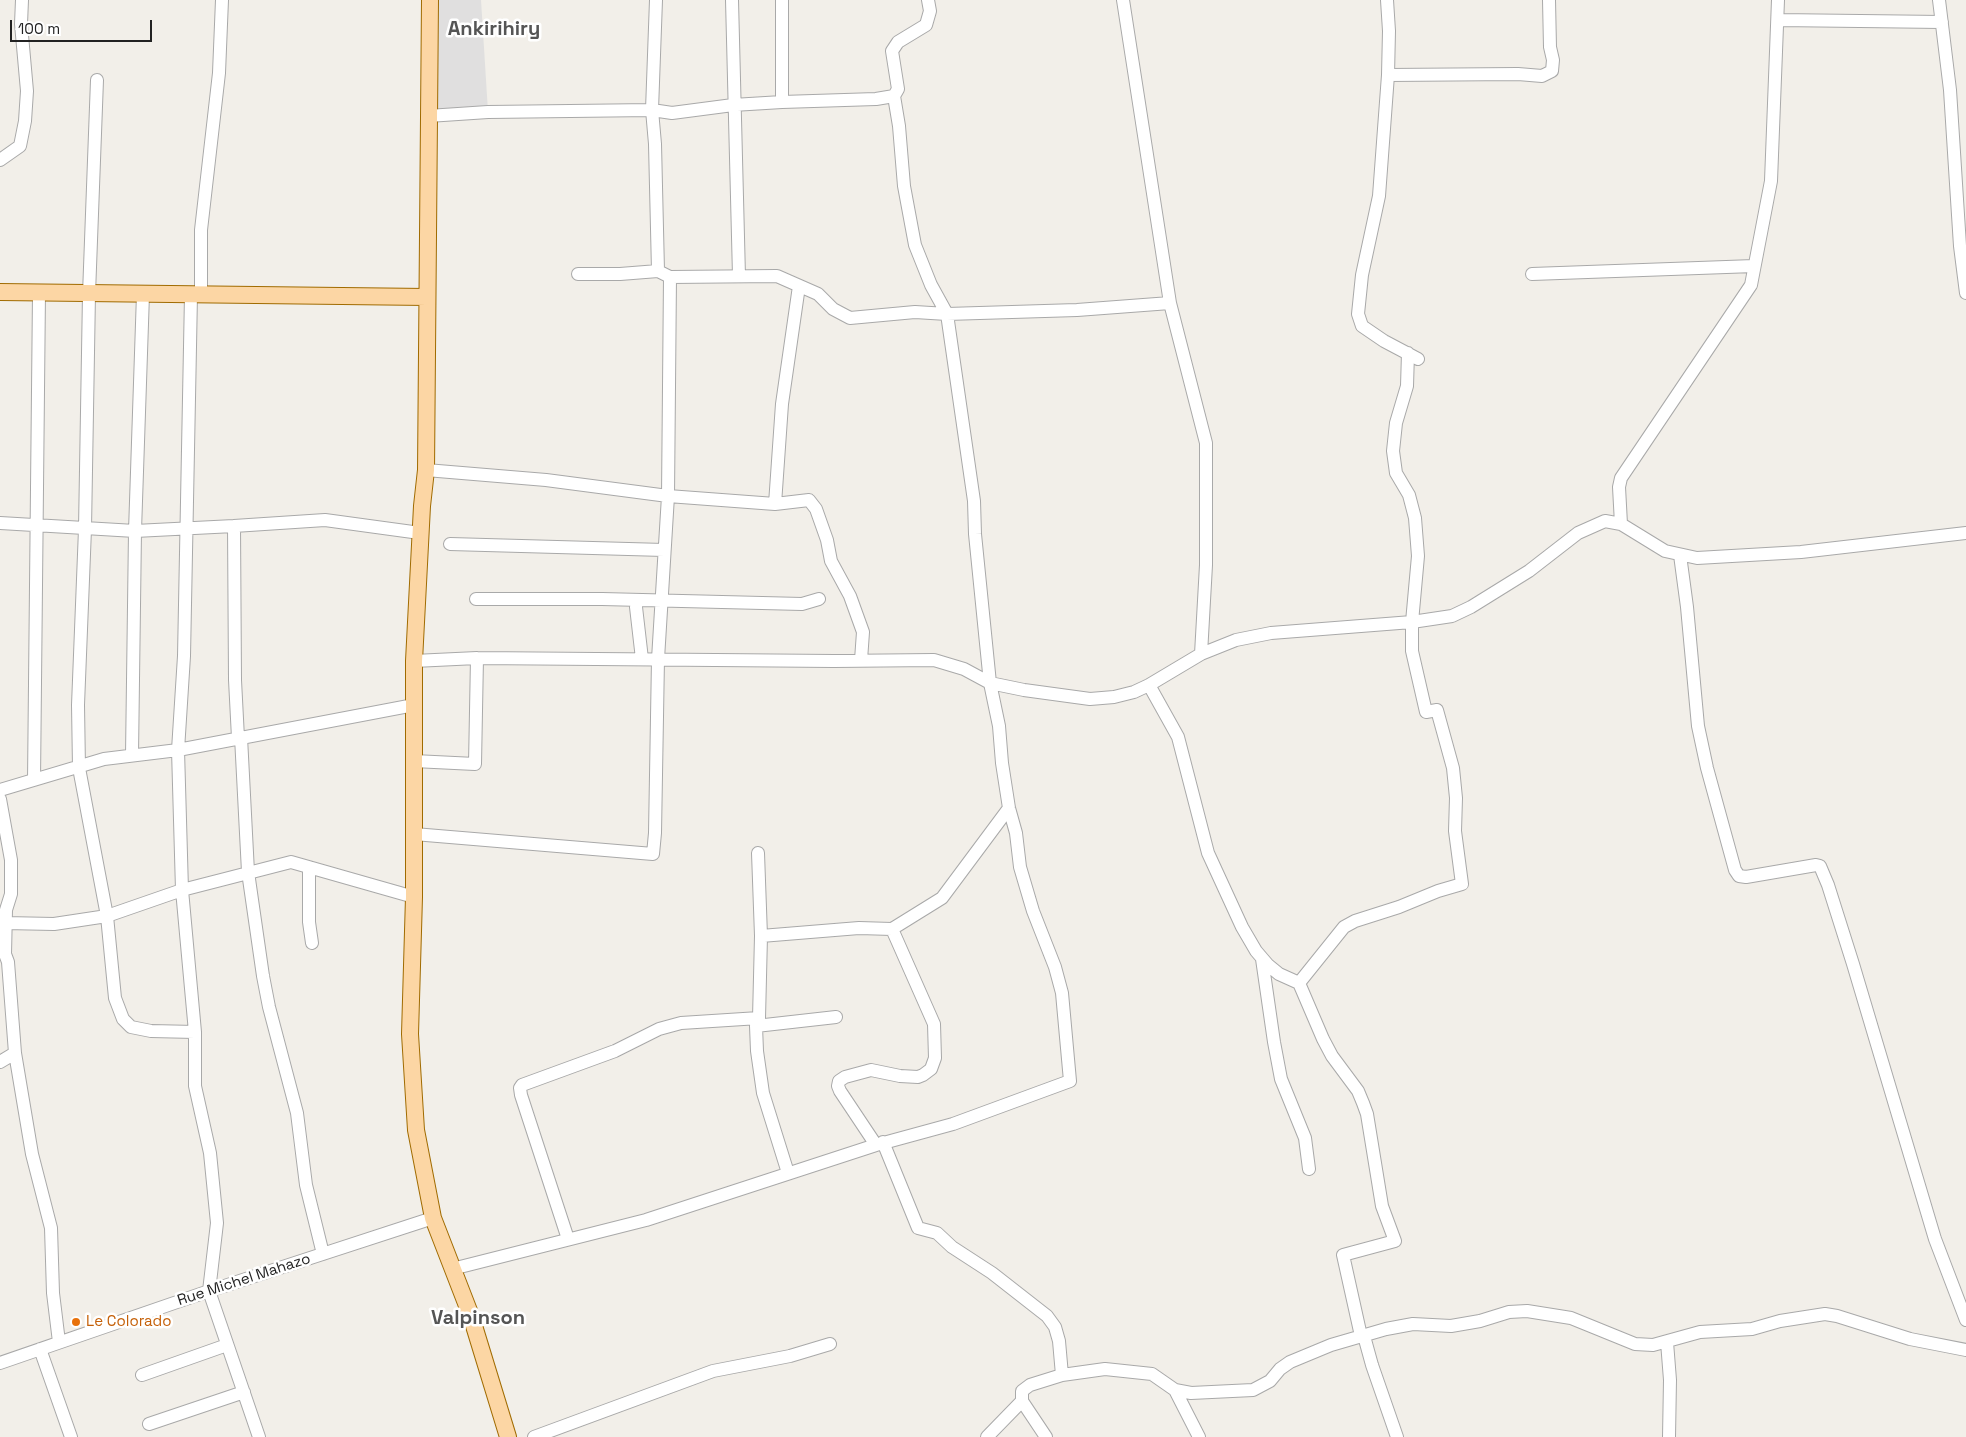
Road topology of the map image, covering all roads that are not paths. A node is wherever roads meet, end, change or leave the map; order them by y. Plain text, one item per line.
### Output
1 (22, 0) edge
2 (222, 0) edge
3 (430, 0) edge
4 (656, 0) edge
5 (732, 0) edge
6 (782, 0) edge
7 (928, 0) edge
8 (1123, 0) edge
9 (1387, 0) edge
10 (1549, 0) edge
11 (1778, 0) edge
12 (1939, 0) edge
13 (1778, 20) junction
14 (1942, 22) junction
15 (1388, 75) junction
16 (97, 80) dead end
17 (894, 96) junction
18 (782, 102) junction
19 (734, 105) junction
20 (652, 110) junction
21 (428, 116) junction
22 (0, 160) edge
23 (1754, 266) junction
24 (658, 271) junction
25 (578, 274) dead end
26 (1532, 274) dead end
27 (670, 276) junction
28 (739, 276) junction
29 (799, 286) junction
30 (0, 292) edge
31 (1966, 292) edge
32 (39, 293) junction
33 (89, 294) junction
34 (143, 294) junction
35 (196, 295) junction
36 (427, 297) junction
37 (1170, 303) junction
38 (947, 314) junction
39 (426, 470) junction
40 (668, 496) junction
41 (775, 504) junction
42 (0, 523) edge
43 (36, 524) junction
44 (1621, 524) junction
45 (234, 526) junction
46 (85, 529) junction
47 (185, 530) junction
48 (135, 531) junction
49 (420, 533) junction
50 (1966, 533) edge
51 (450, 544) dead end
52 (664, 550) junction
53 (1680, 555) junction
54 (476, 599) dead end
55 (818, 599) dead end
56 (661, 600) junction
57 (636, 607) dead end
58 (1412, 622) junction
59 (1201, 654) junction
60 (477, 658) junction
61 (642, 659) junction
62 (658, 659) junction
63 (860, 660) junction
64 (414, 661) junction
65 (990, 683) junction
66 (1149, 685) junction
67 (414, 706) junction
68 (239, 737) junction
69 (178, 750) junction
70 (132, 756) junction
71 (414, 761) junction
72 (79, 768) junction
73 (34, 780) junction
74 (0, 790) edge
75 (0, 799) edge
76 (1009, 808) junction
77 (414, 834) junction
78 (758, 854) dead end
79 (309, 868) junction
80 (248, 872) junction
81 (182, 890) junction
82 (414, 897) junction
83 (107, 916) junction
84 (6, 923) junction
85 (892, 930) junction
86 (761, 936) junction
87 (312, 943) dead end
88 (3, 955) edge
89 (1262, 959) junction
90 (1298, 983) junction
91 (836, 1017) dead end
92 (757, 1022) junction
93 (195, 1032) junction
94 (15, 1052) junction
95 (0, 1062) edge
96 (879, 1144) junction
97 (1310, 1169) dead end
98 (788, 1173) junction
99 (433, 1218) junction
100 (568, 1239) junction
101 (324, 1254) junction
102 (452, 1269) junction
103 (209, 1291) junction
104 (1966, 1320) edge
105 (1363, 1336) junction
106 (59, 1342) junction
107 (1667, 1342) junction
108 (830, 1344) dead end
109 (227, 1345) junction
110 (40, 1349) junction
111 (1966, 1350) edge
112 (0, 1363) edge
113 (142, 1375) dead end
114 (1062, 1375) junction
115 (1175, 1390) junction
116 (244, 1392) junction
117 (1022, 1401) junction
118 (149, 1424) dead end
119 (71, 1437) edge
120 (259, 1437) edge
121 (508, 1437) edge
122 (534, 1437) edge
123 (987, 1437) edge
124 (1046, 1437) edge
125 (1199, 1437) edge
126 (1397, 1437) edge
127 (1669, 1437) edge

1 - 22 street
2 - 35 street
3 - 21 main road
4 - 20 street
5 - 19 street
6 - 18 street
7 - 17 street
8 - 37 street
9 - 15 street
10 - 15 street
11 - 13 street
12 - 14 street
13 - 14 street
13 - 23 street
14 - 31 street
15 - 58 street
16 - 33 street
17 - 18 street
17 - 38 street
18 - 19 street
19 - 20 street
19 - 28 street
20 - 21 street
20 - 24 street
21 - 36 main road
23 - 26 street
23 - 44 street
24 - 25 street
24 - 27 street
27 - 28 street
27 - 40 street
28 - 29 street
29 - 38 street
29 - 41 street
30 - 32 main road
32 - 33 main road
32 - 43 street
33 - 34 main road
33 - 46 street
34 - 35 main road
34 - 48 street
35 - 36 main road
35 - 47 street
36 - 39 main road
37 - 38 street
37 - 59 street
38 - 65 street
39 - 40 street
39 - 49 main road
40 - 41 street
40 - 52 street
41 - 63 street
42 - 43 street
43 - 46 street
43 - 73 street
44 - 53 street
44 - 58 street
45 - 47 street
45 - 49 street
45 - 68 street
46 - 48 street
46 - 72 street
47 - 48 street
47 - 69 street
48 - 70 street
49 - 64 main road
50 - 53 street
51 - 52 street
52 - 56 street
53 - 104 street
54 - 56 street
55 - 56 street
56 - 62 street
57 - 61 street
58 - 59 street
58 - 90 street
59 - 66 street
60 - 61 street
60 - 64 street
60 - 71 street
61 - 62 street
62 - 63 street
62 - 77 street
63 - 65 street
64 - 67 main road
65 - 66 street
65 - 76 street
66 - 89 street
67 - 68 street
67 - 71 main road
68 - 69 street
68 - 80 street
69 - 70 street
69 - 81 street
70 - 72 street
71 - 77 main road
72 - 73 street
72 - 83 street
73 - 74 street
75 - 84 street
76 - 85 street
76 - 96 street
77 - 82 main road
78 - 86 street
79 - 80 street
79 - 82 street
79 - 87 street
80 - 81 street
80 - 101 street
81 - 83 street
81 - 93 street
82 - 99 main road
83 - 84 street
83 - 93 street
84 - 88 street
85 - 86 street
85 - 96 street
86 - 92 street
88 - 94 street
89 - 90 street
89 - 97 street
90 - 105 street
91 - 92 street
92 - 98 street
92 - 100 street
93 - 103 street
94 - 95 street
94 - 106 street
96 - 98 street
96 - 114 street
98 - 100 street
99 - 101 street, Rue Michel Mahazo
99 - 102 main road
100 - 102 street
101 - 103 street, Rue Michel Mahazo
102 - 121 main road
103 - 106 street, Rue Michel Mahazo
103 - 109 street
105 - 107 street
105 - 115 street
105 - 126 street
106 - 110 street, Rue Michel Mahazo
107 - 111 street
107 - 127 street
108 - 122 street
109 - 113 street
109 - 116 street
110 - 112 street, Rue Michel Mahazo
110 - 119 street
114 - 115 street
114 - 117 street
115 - 125 street
116 - 118 street
116 - 120 street
117 - 123 street
117 - 124 street

